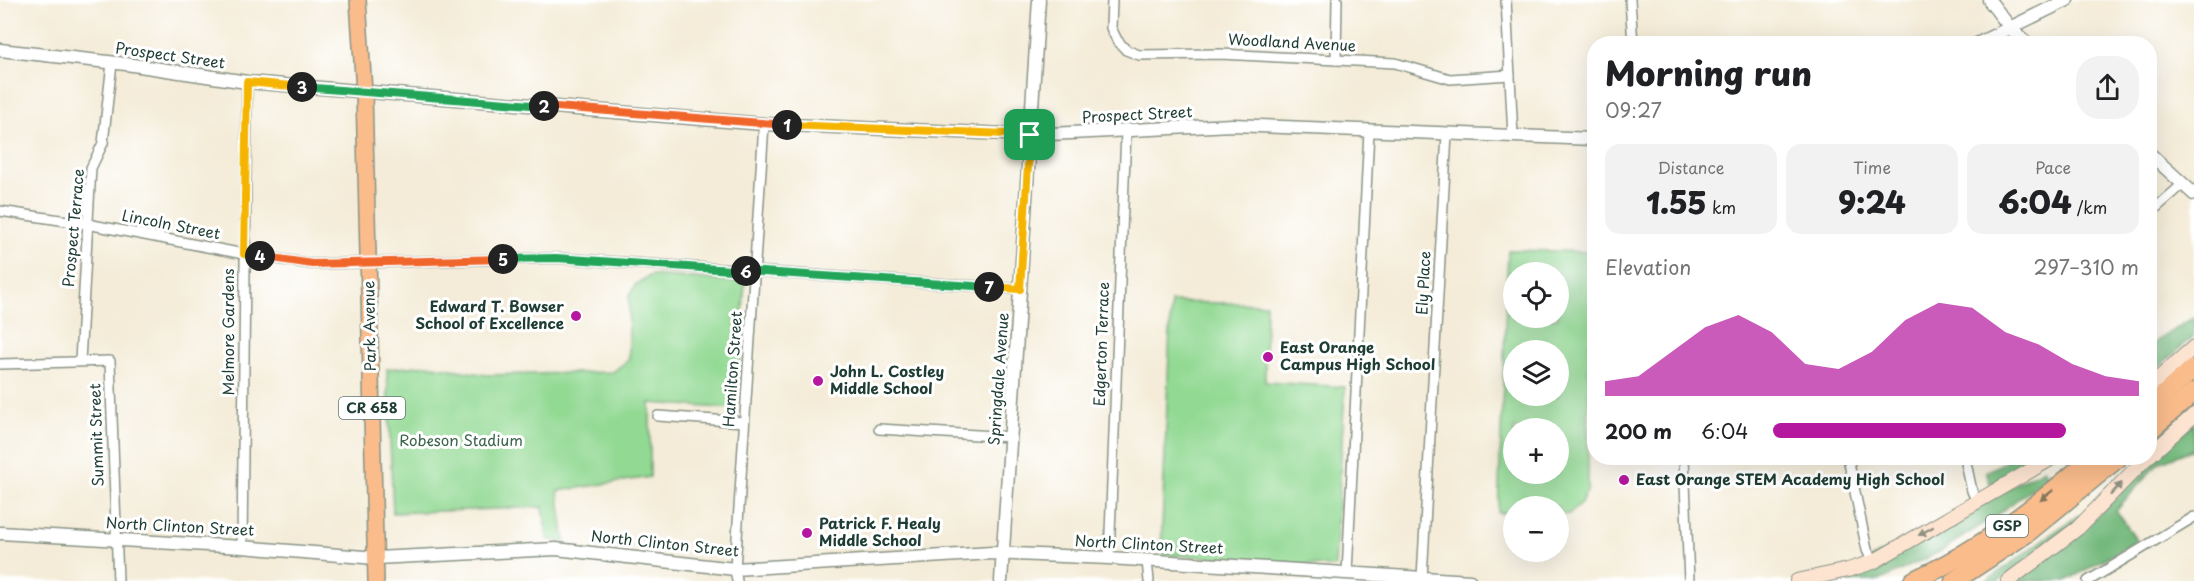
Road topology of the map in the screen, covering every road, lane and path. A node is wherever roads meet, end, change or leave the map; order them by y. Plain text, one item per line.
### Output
1 (358, 0) edge
2 (1039, 0) edge
3 (1112, 0) edge
4 (1337, 0) edge
5 (1506, 0) edge
6 (1630, 0) edge
7 (1989, 0) edge
8 (2067, 0) edge
9 (2011, 28) junction
10 (1632, 36) edge
11 (1994, 36) edge
12 (2020, 36) edge
13 (0, 50) edge
14 (1336, 60) junction
15 (112, 63) junction
16 (1510, 75) junction
17 (247, 82) junction
18 (364, 92) junction
19 (764, 124) junction
20 (1125, 131) junction
21 (1369, 131) junction
22 (1447, 134) junction
23 (1030, 135) junction
24 (1513, 136) junction
25 (1587, 139) edge
26 (2157, 160) edge
27 (2183, 184) junction
28 (2194, 194) edge
29 (2157, 207) edge
30 (0, 211) edge
31 (87, 225) junction
32 (244, 254) junction
33 (368, 261) junction
34 (754, 272) junction
35 (1020, 289) junction
36 (2194, 347) edge
37 (80, 361) junction
38 (0, 364) edge
39 (2194, 368) edge
40 (2157, 389) edge
41 (2194, 392) edge
42 (2179, 400) edge
43 (2157, 405) edge
44 (658, 416) dead end
45 (744, 422) junction
46 (879, 429) dead end
47 (2157, 431) edge
48 (1011, 436) junction
49 (1684, 465) edge
50 (1849, 465) edge
51 (1966, 465) edge
52 (2040, 465) edge
53 (2083, 465) edge
54 (2110, 465) edge
55 (2139, 465) edge
56 (1977, 502) junction
57 (2194, 518) edge
58 (0, 533) edge
59 (116, 540) junction
60 (242, 547) junction
61 (1002, 554) junction
62 (376, 558) junction
63 (1109, 558) junction
64 (1147, 561) junction
65 (1873, 562) junction
66 (1347, 573) junction
67 (736, 575) edge
68 (1422, 578) junction
69 (118, 581) edge
70 (376, 581) edge
71 (1001, 581) edge
72 (1149, 581) edge
73 (1470, 581) edge
74 (1689, 581) edge
75 (1797, 581) edge
76 (1913, 581) edge
77 (1954, 581) edge
78 (2008, 581) edge
79 (2088, 581) edge

1 - 18 main road, Park Avenue / CR 658
2 - 23 street, Springdale Avenue
3 - 14 street, Woodland Avenue
4 - 14 street
5 - 16 street
6 - 10 street
7 - 9 street
8 - 9 street
9 - 11 street
9 - 12 street
13 - 15 street, Prospect Street
14 - 16 street, Woodland Avenue
15 - 17 street, Prospect Street
15 - 31 street, Prospect Terrace
16 - 24 street
17 - 18 street, Prospect Street
17 - 32 street, Melmore Gardens
18 - 19 street, Prospect Street
18 - 33 main road, Park Avenue / CR 658
19 - 23 street, Prospect Street
19 - 34 street, Hamilton Street
20 - 21 street, Prospect Street
20 - 23 street, Prospect Street
20 - 63 street, Edgerton Terrace
21 - 22 street, Prospect Street
21 - 66 street
22 - 24 street, Prospect Street
22 - 68 street, Ely Place
23 - 35 street, Springdale Avenue
24 - 25 street, Prospect Street
26 - 27 street
27 - 28 street
27 - 29 street
30 - 31 street, Lincoln Street
31 - 32 street, Lincoln Street
31 - 37 street, Prospect Terrace
32 - 33 street, Lincoln Street
32 - 60 street, Melmore Gardens
33 - 34 street, Lincoln Street
33 - 62 main road, Park Avenue / CR 658
34 - 35 street, Lincoln Street
34 - 45 street, Hamilton Street
35 - 48 street, Springdale Avenue
36 - 42 main road
37 - 38 street
37 - 59 street, Summit Street
39 - 42 highway
40 - 42 main road
41 - 42 highway
42 - 43 highway
42 - 47 highway
44 - 45 street
45 - 67 street, Hamilton Street
46 - 48 street
48 - 61 street, Springdale Avenue
49 - 74 street
50 - 65 street
51 - 56 street
52 - 56 main road
53 -> 76 highway, GSP
54 - 77 highway, GSP
78 -> 55 main road
56 -> 65 main road
57 - 79 street
58 - 59 street, North Clinton Street
59 - 60 street, North Clinton Street
59 - 69 street, Summit Street
60 - 62 street, North Clinton Street
61 - 63 street, North Clinton Street
61 - 67 street, North Clinton Street
61 - 71 street, Springdale Avenue
62 - 67 street, North Clinton Street
62 - 70 main road, Park Avenue / CR 658
63 - 64 street, North Clinton Street
64 - 66 street, North Clinton Street
64 - 72 street
65 - 75 main road
66 - 68 street, North Clinton Street
68 - 73 street, North Clinton Street

